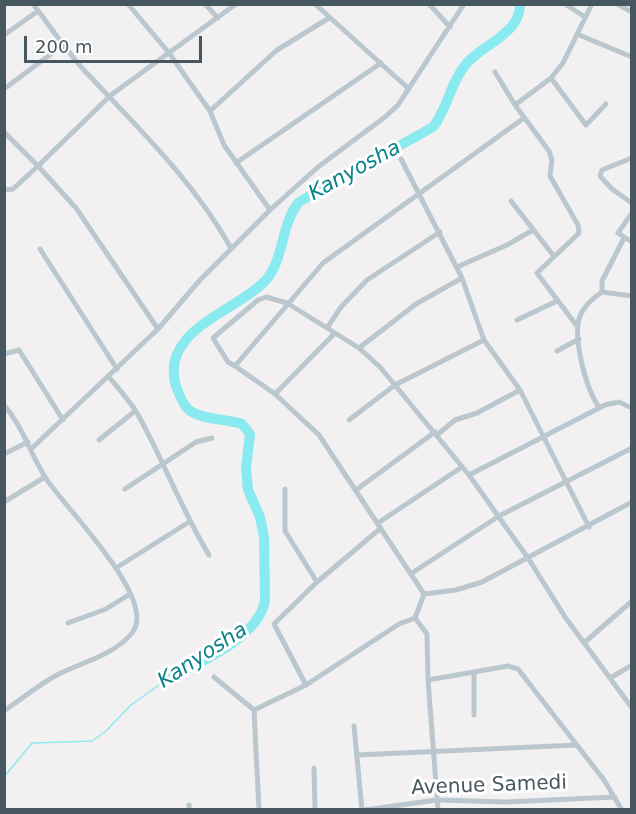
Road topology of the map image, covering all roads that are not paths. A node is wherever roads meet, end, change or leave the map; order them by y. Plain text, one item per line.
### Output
1 (33, 4) edge
2 (128, 4) edge
3 (205, 4) edge
4 (236, 4) edge
5 (315, 4) edge
6 (429, 4) edge
7 (464, 4) edge
8 (565, 4) edge
9 (592, 4) edge
10 (617, 4) edge
11 (39, 12) junction
12 (632, 12) edge
13 (585, 17) junction
14 (218, 18) junction
15 (329, 18) junction
16 (450, 27) junction
17 (577, 34) junction
18 (4, 35) edge
19 (63, 45) junction
20 (170, 53) junction
21 (632, 57) edge
22 (381, 63) junction
23 (495, 72) dead end
24 (551, 78) junction
25 (4, 89) edge
26 (409, 89) junction
27 (111, 95) junction
28 (606, 104) dead end
29 (515, 105) junction
30 (210, 111) junction
31 (524, 117) junction
32 (4, 132) edge
33 (632, 158) edge
34 (401, 159) dead end
35 (236, 163) junction
36 (38, 166) junction
37 (4, 190) edge
38 (421, 193) junction
39 (510, 201) dead end
40 (632, 203) edge
41 (270, 210) junction
42 (632, 213) edge
43 (533, 230) junction
44 (440, 232) junction
45 (624, 238) junction
46 (632, 242) edge
47 (231, 248) junction
48 (40, 249) dead end
49 (553, 255) junction
50 (457, 267) junction
51 (462, 278) junction
52 (602, 292) junction
53 (631, 296) edge
54 (557, 301) junction
55 (287, 303) junction
56 (517, 320) dead end
57 (578, 326) junction
58 (327, 328) junction
59 (158, 329) junction
60 (335, 333) junction
61 (579, 339) junction
62 (484, 340) junction
63 (359, 348) junction
64 (557, 351) dead end
65 (4, 354) edge
66 (235, 366) junction
67 (117, 369) junction
68 (108, 376) junction
69 (394, 385) junction
70 (520, 390) junction
71 (275, 394) junction
72 (4, 405) edge
73 (599, 407) junction
74 (632, 408) edge
75 (135, 411) junction
76 (63, 420) junction
77 (349, 420) dead end
78 (436, 434) junction
79 (544, 435) junction
80 (212, 438) dead end
81 (99, 440) dead end
82 (28, 442) junction
83 (632, 448) edge
84 (31, 449) junction
85 (4, 454) edge
86 (164, 464) junction
87 (462, 467) junction
88 (469, 475) junction
89 (45, 477) junction
90 (566, 481) junction
91 (125, 489) dead end
92 (285, 489) dead end
93 (356, 490) junction
94 (4, 502) edge
95 (632, 502) edge
96 (499, 516) junction
97 (189, 522) junction
98 (380, 525) junction
99 (589, 527) junction
100 (208, 555) dead end
101 (528, 558) junction
102 (116, 568) junction
103 (412, 573) junction
104 (317, 582) junction
105 (130, 594) junction
106 (424, 594) junction
107 (632, 601) edge
108 (415, 618) junction
109 (68, 622) dead end
110 (585, 642) junction
111 (632, 665) edge
112 (474, 672) junction
113 (214, 677) dead end
114 (610, 678) junction
115 (428, 680) junction
116 (306, 685) junction
117 (632, 708) edge
118 (254, 710) junction
119 (4, 711) edge
120 (474, 715) dead end
121 (354, 726) dead end
122 (576, 745) junction
123 (435, 753) junction
124 (357, 755) junction
125 (314, 768) dead end
126 (615, 797) junction
127 (437, 800) junction
128 (259, 810) edge
129 (315, 810) edge
130 (363, 810) edge
131 (438, 810) edge
132 (622, 810) edge

1 - 11 street
2 - 20 street
3 - 14 street
4 - 14 street
5 - 15 street
6 - 16 street
7 - 16 street
8 - 13 street
9 - 13 street
10 - 12 street
11 - 18 street
11 - 19 street
13 - 17 street
14 - 20 street
15 - 22 street
15 - 30 street
16 - 26 street
17 - 21 street
17 - 24 street
19 - 25 street
19 - 27 street
20 - 27 street
20 - 30 street
22 - 26 street
22 - 35 street
23 - 29 street
24 - 28 street
24 - 29 street
26 - 41 street
27 - 36 street
27 - 47 street
29 - 31 street
30 - 35 street
31 - 38 street
31 - 49 street
32 - 36 street
33 - 40 street
34 - 38 street
35 - 41 street
36 - 37 street
36 - 59 street
38 - 44 street
38 - 55 street
39 - 43 street
41 - 47 street
42 - 45 street
43 - 49 street
43 - 50 street
44 - 50 street
44 - 58 street
45 - 46 street
45 - 52 street
47 - 59 street
48 - 67 street
49 - 54 street
50 - 51 street
51 - 62 street
51 - 63 street
52 - 53 street
52 - 57 street
54 - 56 street
54 - 57 street
55 - 58 street
55 - 66 street
55 - 66 street
57 - 61 street
58 - 60 street
59 - 67 street
60 - 63 street
60 - 71 street
61 - 64 street
61 - 73 street
62 - 69 street
62 - 70 street
63 - 69 street
65 - 76 street
66 - 71 street
67 - 68 street
68 - 75 street
68 - 76 street
69 - 77 street
69 - 78 street
70 - 78 street
70 - 79 street
71 - 93 street
72 - 82 street
73 - 74 street
73 - 79 street
75 - 81 street
75 - 86 street
76 - 84 street
78 - 87 street
78 - 93 street
79 - 88 street
79 - 90 street
80 - 86 street
82 - 84 street
82 - 85 street
83 - 90 street
84 - 89 street
86 - 91 street
86 - 97 street
87 - 88 street
87 - 98 street
88 - 96 street
89 - 94 street
89 - 102 street
90 - 96 street
90 - 99 street
92 - 104 street
93 - 98 street
95 - 99 street
96 - 101 street
96 - 103 street
97 - 100 street
97 - 102 street
98 - 103 street
98 - 104 street
99 - 101 street
101 - 106 street
101 - 110 street
102 - 105 street
103 - 106 street
104 - 116 street
105 - 109 street
105 - 119 street
106 - 108 street
107 - 110 street
108 - 115 street
108 - 116 street
110 - 114 street
111 - 114 street
112 - 115 street
112 - 120 street
112 - 122 street
113 - 118 street
114 - 117 street
115 - 123 street
116 - 118 street
118 - 128 street
121 - 124 street
122 - 123 street
122 - 126 street
123 - 124 street
123 - 127 street
124 - 130 street
125 - 129 street
126 - 127 street, Avenue Samedi
126 - 132 street
127 - 130 street, Avenue Samedi
127 - 131 street

